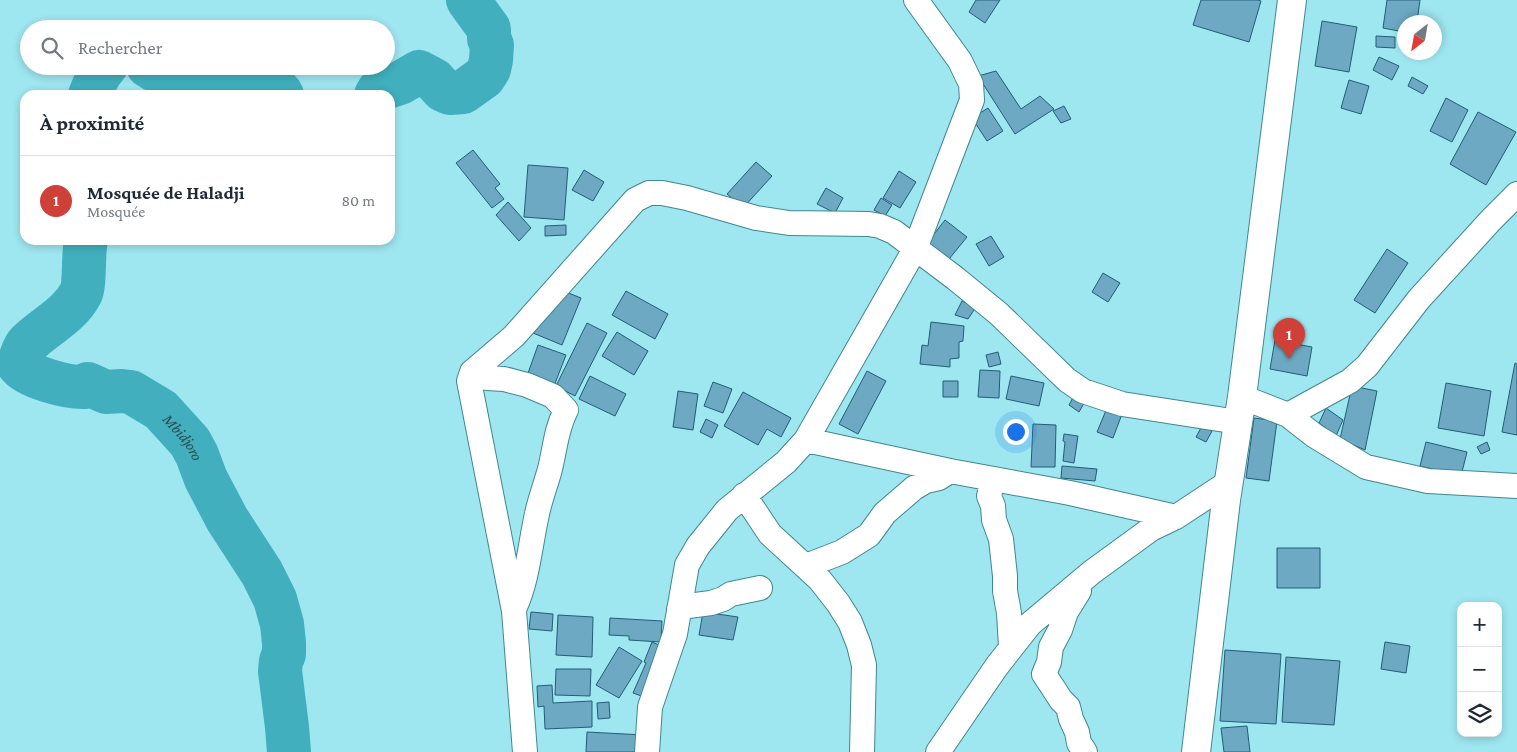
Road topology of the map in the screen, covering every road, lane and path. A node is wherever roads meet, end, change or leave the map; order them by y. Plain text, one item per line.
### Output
1 (916, 0) edge
2 (1292, 0) edge
3 (1517, 194) edge
4 (916, 248) junction
5 (472, 372) junction
6 (1240, 409) junction
7 (1288, 415) junction
8 (806, 440) junction
9 (950, 471) junction
10 (993, 479) junction
11 (1229, 482) junction
12 (1517, 486) edge
13 (744, 495) junction
14 (1176, 517) junction
15 (806, 566) junction
16 (1092, 572) junction
17 (760, 588) dead end
18 (679, 609) junction
19 (514, 611) junction
20 (1011, 647) junction
21 (525, 752) edge
22 (647, 752) edge
23 (862, 752) edge
24 (938, 752) edge
25 (1085, 752) edge
26 (1196, 752) edge

1 - 4 street
2 - 6 street
3 - 7 street
4 - 5 street
4 - 6 street
4 - 8 street
5 - 19 street
5 - 19 street
6 - 7 street
6 - 11 street
7 - 12 street
8 - 9 street
8 - 13 street
9 - 10 street
9 - 15 street
10 - 14 street
10 - 20 street
11 - 14 street
11 - 26 street
13 - 15 street
13 - 18 street
14 - 16 street
15 - 23 street
16 - 20 street
16 - 25 street
17 - 18 street
18 - 22 street
19 - 21 street
20 - 24 street

